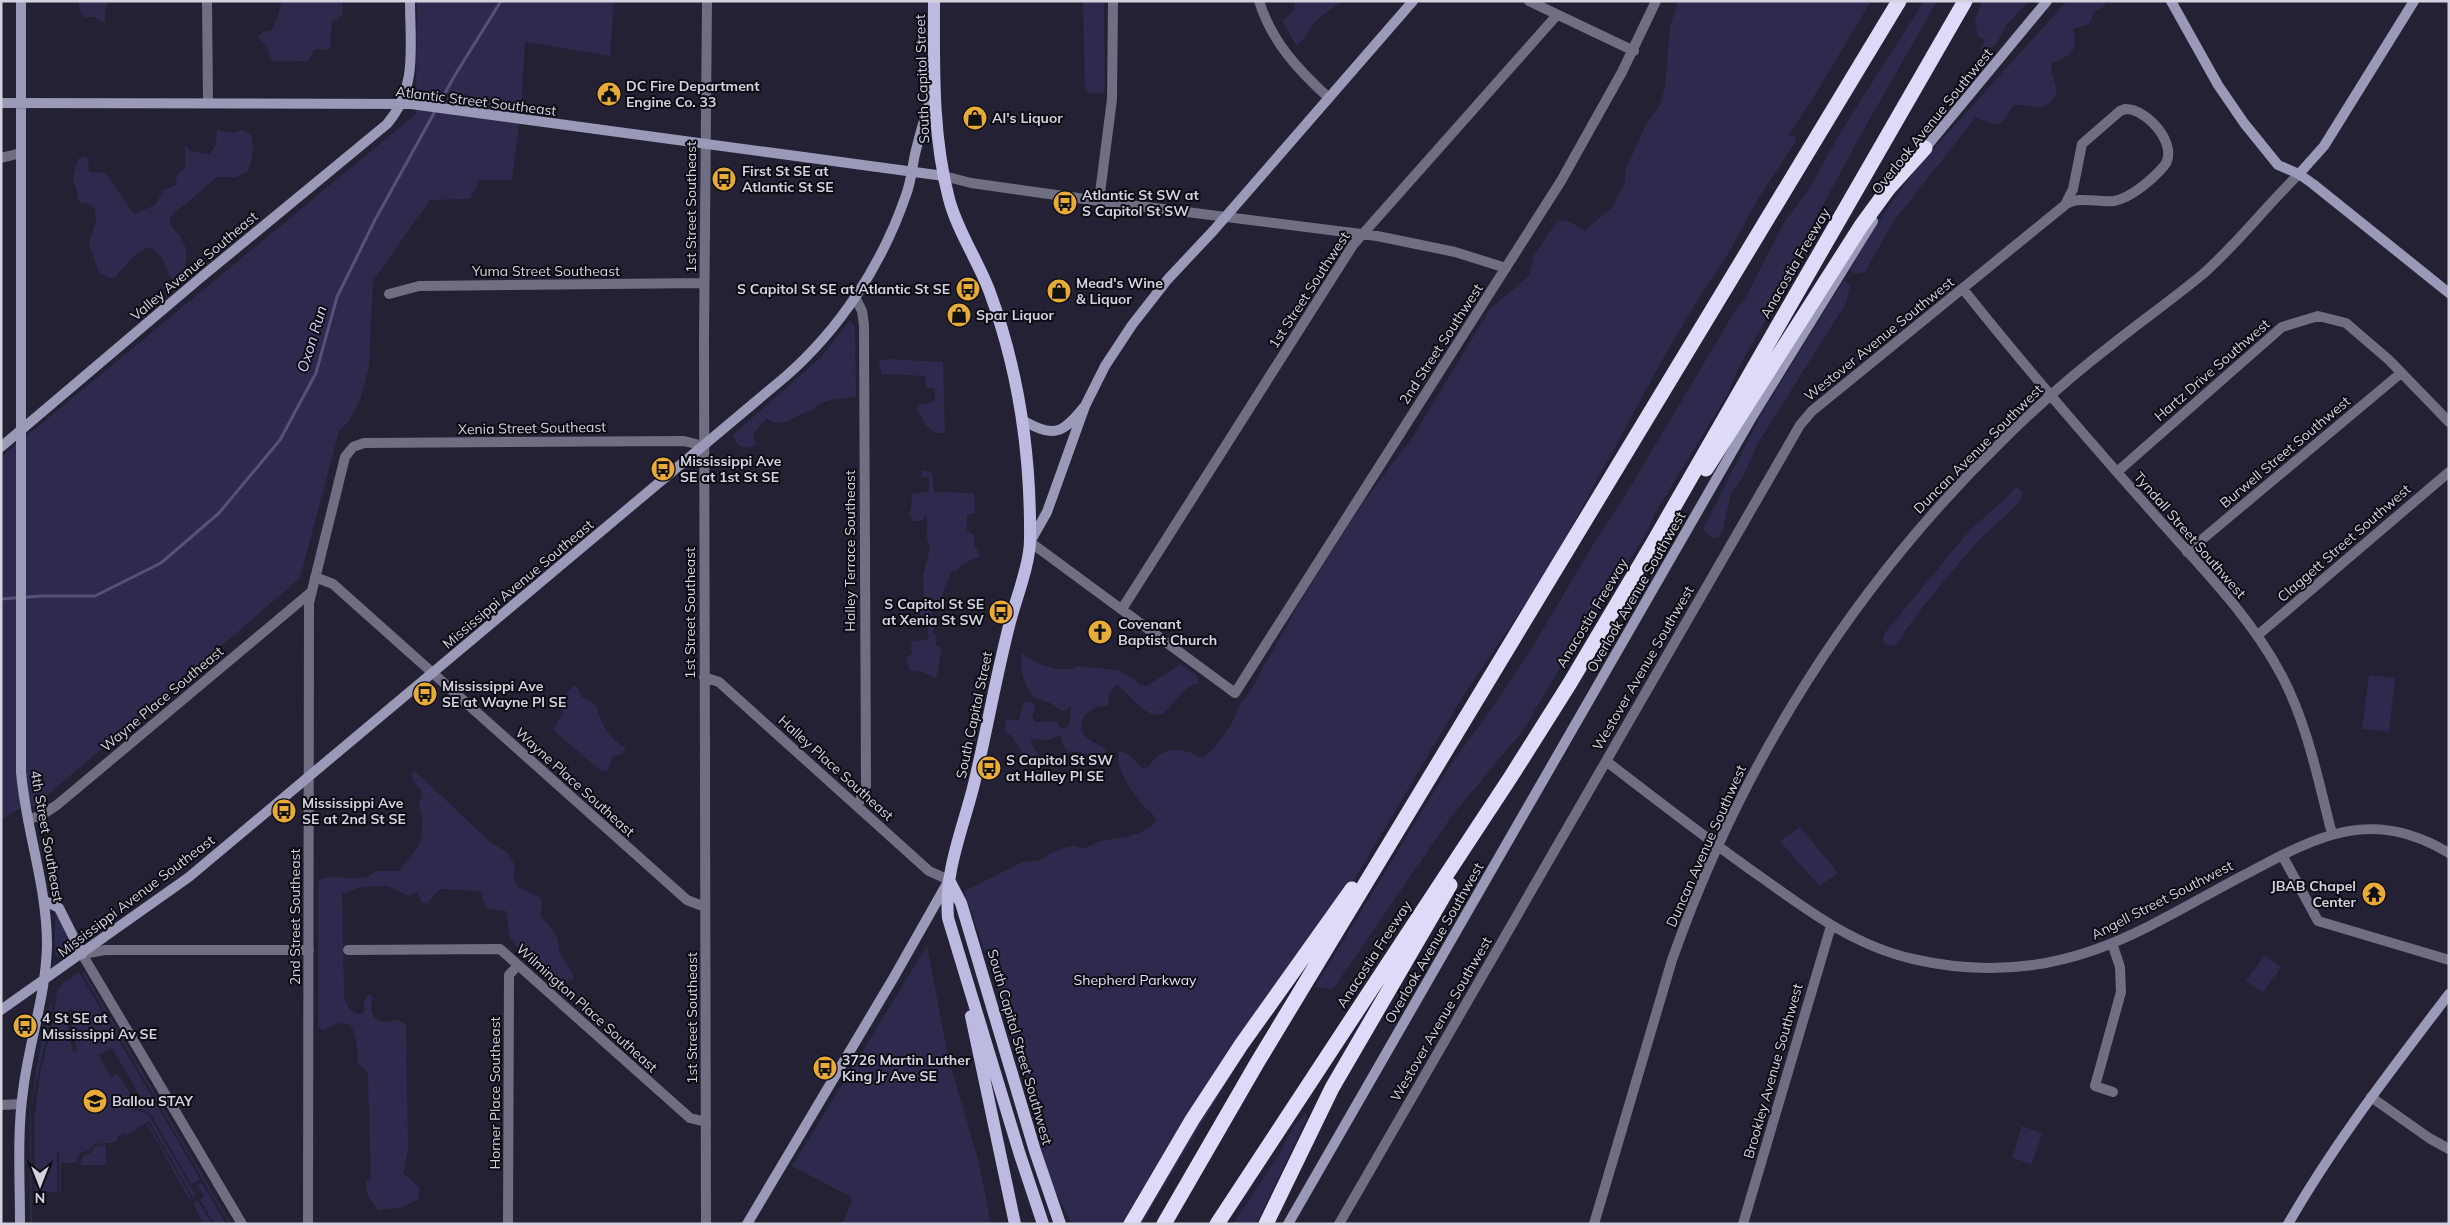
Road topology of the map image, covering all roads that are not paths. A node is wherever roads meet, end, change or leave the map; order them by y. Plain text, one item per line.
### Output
1 (21, 1) edge
2 (207, 1) edge
3 (410, 1) edge
4 (707, 1) edge
5 (934, 1) edge
6 (1112, 1) edge
7 (1260, 1) edge
8 (1413, 1) edge
9 (1529, 1) edge
10 (1656, 1) edge
11 (1898, 1) edge
12 (1965, 1) edge
13 (2048, 1) edge
14 (2414, 1) edge
15 (2172, 2) edge
16 (1557, 15) junction
17 (1634, 51) junction
18 (934, 86) junction
19 (1329, 98) junction
20 (1, 104) edge
21 (21, 104) junction
22 (208, 104) junction
23 (402, 104) junction
24 (705, 145) junction
25 (1925, 148) junction
26 (21, 153) junction
27 (1, 158) edge
28 (911, 172) junction
29 (2299, 174) junction
30 (944, 176) junction
31 (1099, 201) junction
32 (2065, 205) junction
33 (1226, 216) junction
34 (1363, 234) junction
35 (1506, 268) junction
36 (704, 284) junction
37 (1962, 289) junction
38 (2449, 293) edge
39 (389, 294) dead end
40 (856, 297) junction
41 (2401, 373) junction
42 (2049, 396) junction
43 (1085, 406) junction
44 (1024, 421) junction
45 (2449, 422) edge
46 (20, 432) junction
47 (360, 443) joint
48 (2, 445) edge
49 (704, 446) junction
50 (2117, 472) junction
51 (2449, 472) edge
52 (1030, 542) junction
53 (1653, 543) junction
54 (2187, 552) junction
55 (315, 577) junction
56 (310, 594) junction
57 (1122, 609) junction
58 (2258, 635) junction
59 (433, 673) junction
60 (704, 677) junction
61 (1606, 761) junction
62 (309, 777) junction
63 (1426, 786) junction
64 (858, 805) junction
65 (28, 819) junction
66 (2332, 834) junction
67 (1472, 835) junction
68 (1718, 847) junction
69 (2449, 853) edge
70 (2282, 855) junction
71 (949, 880) junction
72 (45, 901) junction
73 (705, 907) junction
74 (1831, 926) junction
75 (2112, 943) junction
76 (309, 950) junction
77 (348, 950) dead end
78 (82, 954) junction
79 (2449, 960) edge
80 (518, 965) junction
81 (966, 978) junction
82 (44, 980) junction
83 (2449, 994) edge
84 (1, 1010) edge
85 (2113, 1092) dead end
86 (2371, 1097) junction
87 (21, 1104) junction
88 (1, 1106) edge
89 (706, 1122) junction
90 (2449, 1149) edge
91 (20, 1224) edge
92 (242, 1224) edge
93 (308, 1224) edge
94 (508, 1224) edge
95 (706, 1224) edge
96 (748, 1224) edge
97 (1015, 1224) edge
98 (1043, 1224) edge
99 (1060, 1224) edge
100 (1130, 1224) edge
101 (1164, 1224) edge
102 (1217, 1224) edge
103 (1266, 1224) edge
104 (1288, 1224) edge
105 (1338, 1224) edge
106 (1594, 1224) edge
107 (1743, 1224) edge
108 (2288, 1224) edge

1 - 21 street, 4th Street Southeast
2 - 22 street
3 - 23 street
4 - 24 street, 1st Street Southeast
5 - 18 main road, South Capitol Street
6 - 31 street
7 - 19 street
8 - 19 street
9 - 16 street
10 - 17 street, 2nd Street Southwest
11 - 63 highway
12 - 53 highway, Anacostia Freeway
13 - 25 street, Overlook Avenue Southwest
14 - 29 street
15 - 29 street
16 - 17 street
16 - 34 street, 1st Street Southwest
17 - 35 street, 2nd Street Southwest
18 - 28 street, Mississippi Avenue Southeast
18 - 30 main road, South Capitol Street
19 - 33 street
20 - 21 street, Atlantic Street Southeast
21 - 22 street, Atlantic Street Southeast
21 - 26 street, 4th Street Southeast
22 - 23 street, Atlantic Street Southeast
23 - 24 street, Atlantic Street Southeast
23 - 46 street, Valley Avenue Southeast
24 - 28 street, Atlantic Street Southeast
24 - 36 street, 1st Street Southeast
25 - 53 highway
25 - 104 street, Overlook Avenue Southwest
26 - 27 street
26 - 46 street, 4th Street Southeast
28 - 30 street, Atlantic Street Southeast
28 - 40 street, Mississippi Avenue Southeast
29 - 38 street
29 - 42 street, Duncan Avenue Southwest
30 - 31 street
30 - 44 main road, South Capitol Street
31 - 33 street
32 - 32 street, Westover Avenue Southwest
32 - 37 street, Westover Avenue Southwest
33 - 34 street
33 - 43 street
34 - 35 street
34 - 57 street, 1st Street Southwest
35 - 57 street, 2nd Street Southwest
36 - 39 street, Yuma Street Southeast
36 - 49 street, 1st Street Southeast
37 - 42 street, Tyndall Street Southwest
37 - 61 street, Westover Avenue Southwest
40 - 49 street, Mississippi Avenue Southeast
40 - 64 street, Halley Terrace Southeast
41 - 45 street, Hartz Drive Southwest
41 - 50 street, Hartz Drive Southwest
41 - 54 street, Burwell Street Southwest
42 - 50 street, Tyndall Street Southwest
42 - 68 street, Duncan Avenue Southwest
43 - 44 street
43 - 52 street
44 - 52 main road, South Capitol Street
46 - 48 street, Valley Avenue Southeast
46 - 65 street, 4th Street Southeast
47 - 49 street, Xenia Street Southeast
47 - 55 street, 2nd Street Southeast
49 - 59 street, Mississippi Avenue Southeast
49 - 60 street, 1st Street Southeast
50 - 54 street, Tyndall Street Southwest
51 - 58 street, Claggett Street Southwest
52 - 57 street
52 - 71 main road, South Capitol Street
53 - 67 highway, Anacostia Freeway
54 - 58 street, Tyndall Street Southwest
55 - 56 street, 2nd Street Southeast
55 - 59 street, Wayne Place Southeast
56 - 62 street, 2nd Street Southeast
56 - 65 street, Wayne Place Southeast
58 - 66 street, Tyndall Street Southwest
59 - 62 street, Mississippi Avenue Southeast
59 - 73 street, Wayne Place Southeast
60 - 64 street, Halley Place Southeast
60 - 73 street, 1st Street Southeast
61 - 68 street, Angell Street Southwest
61 - 105 street, Westover Avenue Southwest
62 - 76 street, 2nd Street Southeast
62 - 78 street, Mississippi Avenue Southeast
63 - 100 highway
63 - 101 highway
64 - 71 street, Halley Place Southeast
65 - 72 street, 4th Street Southeast
66 - 69 street, Angell Street Southwest
66 - 70 street, Angell Street Southwest
67 - 102 highway, Anacostia Freeway
67 - 103 highway
68 - 74 street, Angell Street Southwest
68 - 106 street, Duncan Avenue Southwest
70 - 75 street, Angell Street Southwest
70 - 79 street
71 - 81 main road, South Capitol Street
71 - 96 street
71 - 99 main road, South Capitol Street Southwest
72 - 78 street
72 - 82 street, 4th Street Southeast
73 - 89 street, 1st Street Southeast
74 - 75 street, Angell Street Southwest
74 - 107 street, Brookley Avenue Southwest
75 - 85 street
76 - 78 street
76 - 93 street, 2nd Street Southeast
77 - 80 street, Wilmington Place Southeast
78 - 82 street, Mississippi Avenue Southeast
78 - 92 street
80 - 89 street, Wilmington Place Southeast
80 - 94 street, Horner Place Southeast
81 - 97 main road
81 - 98 main road
82 - 84 street, Mississippi Avenue Southeast
82 - 87 street, 4th Street Southeast
83 - 86 street
86 - 90 street
86 - 108 street
87 - 88 street
87 - 91 street, 4th Street Southeast
89 - 95 street, 1st Street Southeast

